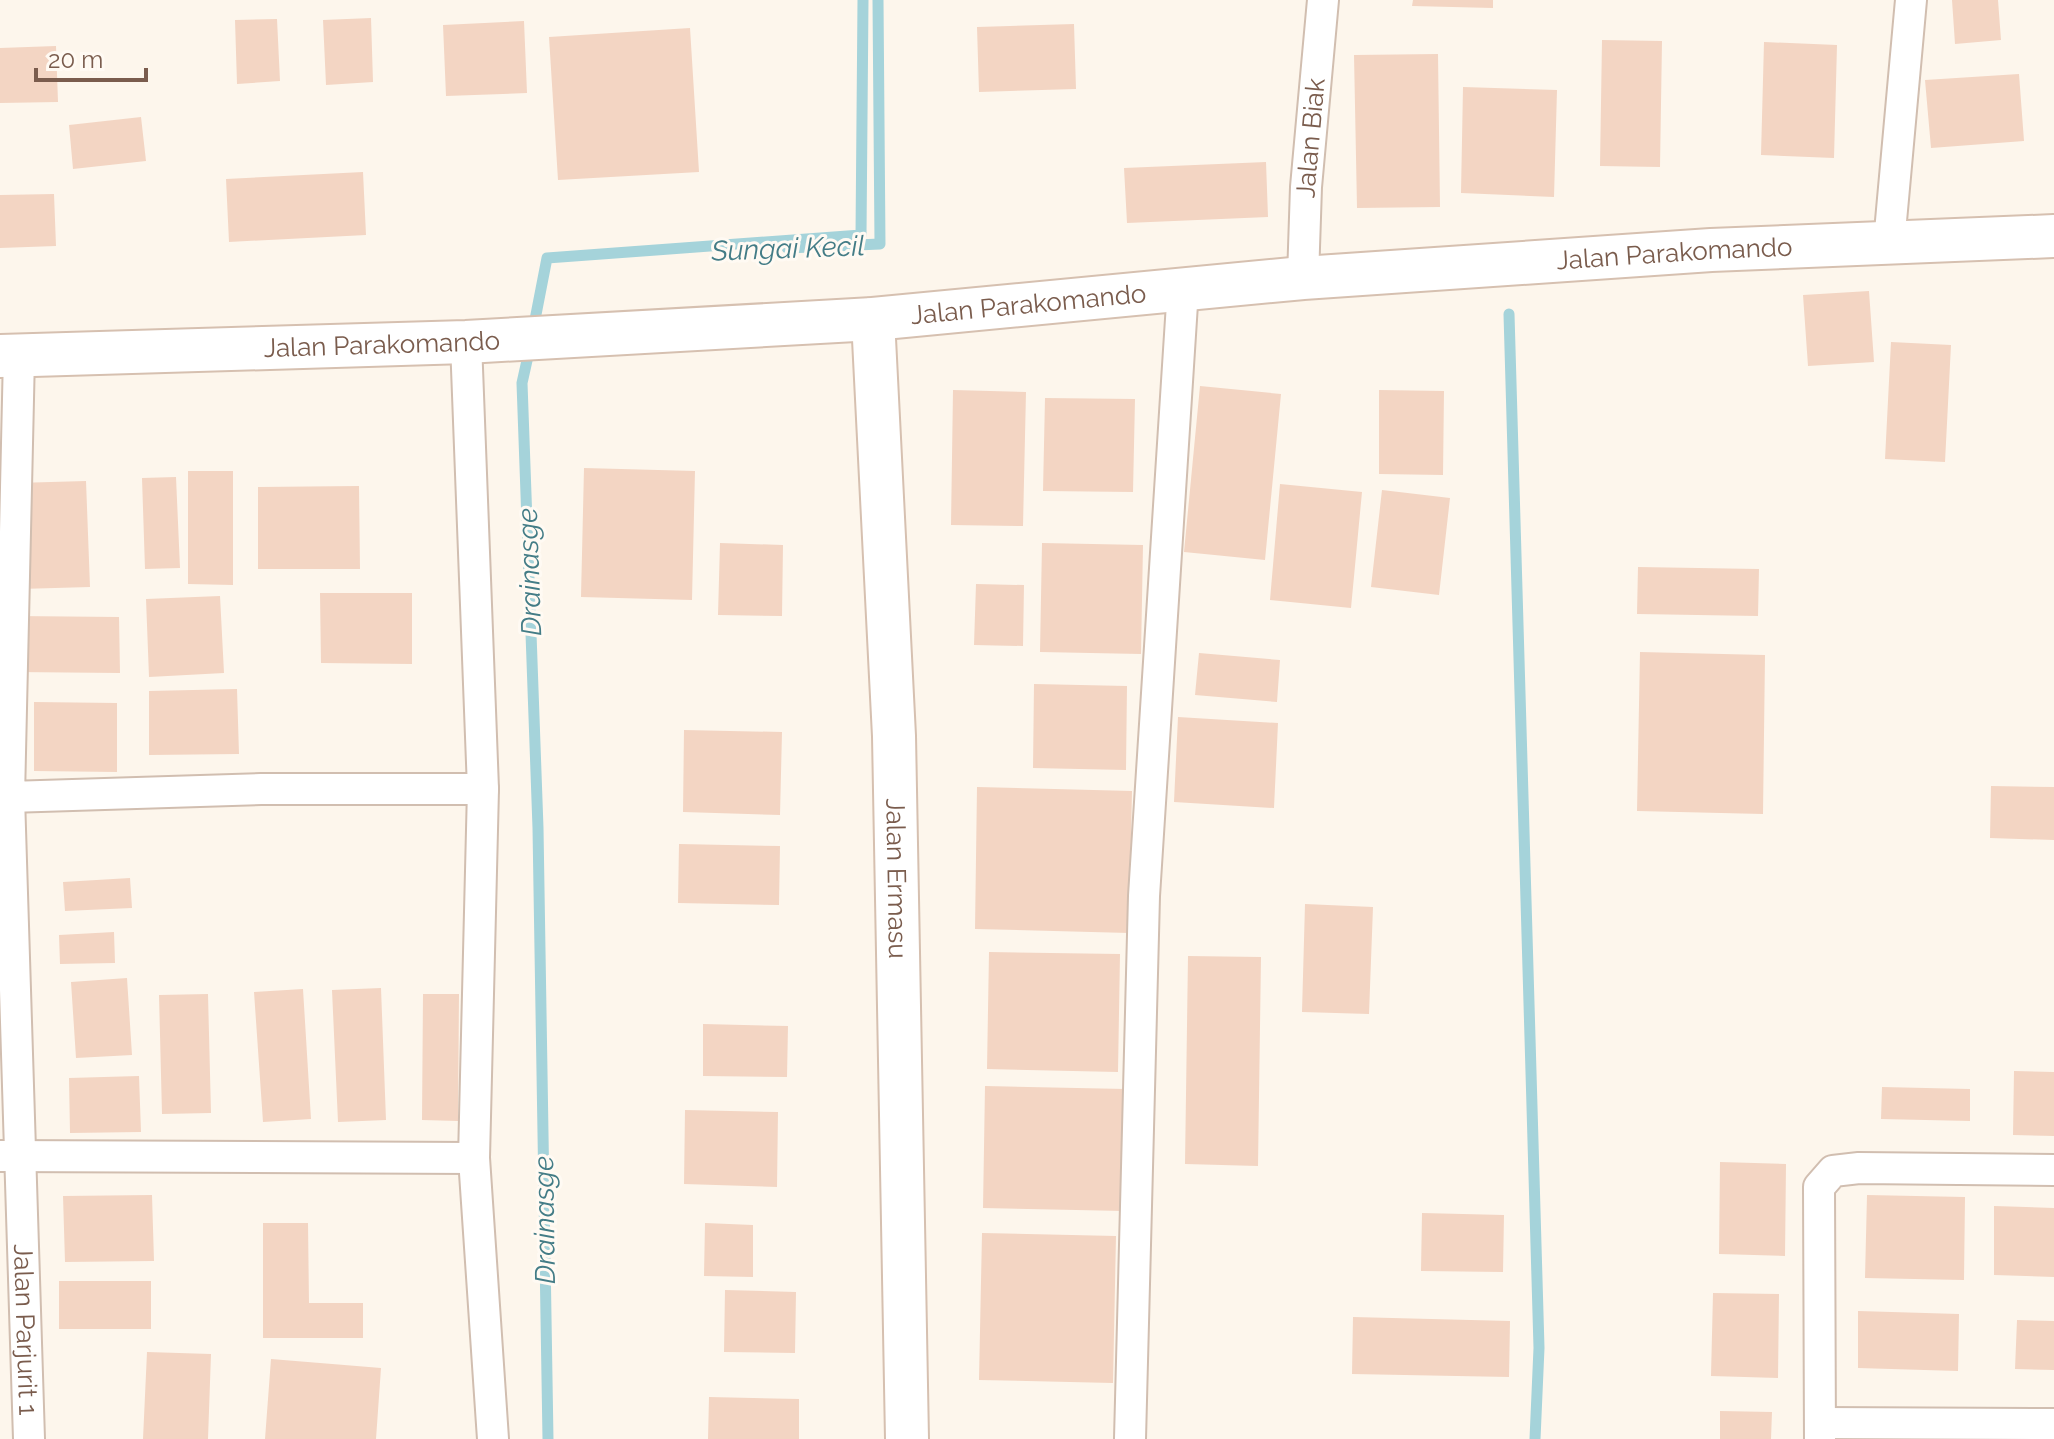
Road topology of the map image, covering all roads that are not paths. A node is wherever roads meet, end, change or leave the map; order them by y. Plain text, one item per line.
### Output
1 (1323, 0) edge
2 (1911, 0) edge
3 (2054, 236) edge
4 (1889, 243) junction
5 (1303, 278) junction
6 (1183, 288) junction
7 (873, 319) junction
8 (466, 342) junction
9 (9, 356) edge
10 (483, 789) junction
11 (4, 796) edge
12 (10, 1156) edge
13 (474, 1158) junction
14 (2054, 1170) edge
15 (2054, 1424) edge
16 (1820, 1431) edge
17 (29, 1439) edge
18 (493, 1439) edge
19 (907, 1439) edge
20 (1130, 1439) edge

1 - 5 street, Jalan Biak
2 - 4 street
3 - 4 street, Jalan Parakomando
4 - 5 street, Jalan Parakomando
5 - 6 street, Jalan Parakomando
6 - 7 street, Jalan Parakomando
6 - 20 street
7 - 8 street, Jalan Parakomando
7 - 19 street, Jalan Ermasu
8 - 9 street, Jalan Parakomando
8 - 10 street
9 - 11 street, Jalan Parjurit 1
10 - 11 street
10 - 13 street
11 - 12 street, Jalan Parjurit 1
12 - 13 street
12 - 17 street, Jalan Parjurit 1
13 - 18 street
14 - 16 street
15 - 16 street

